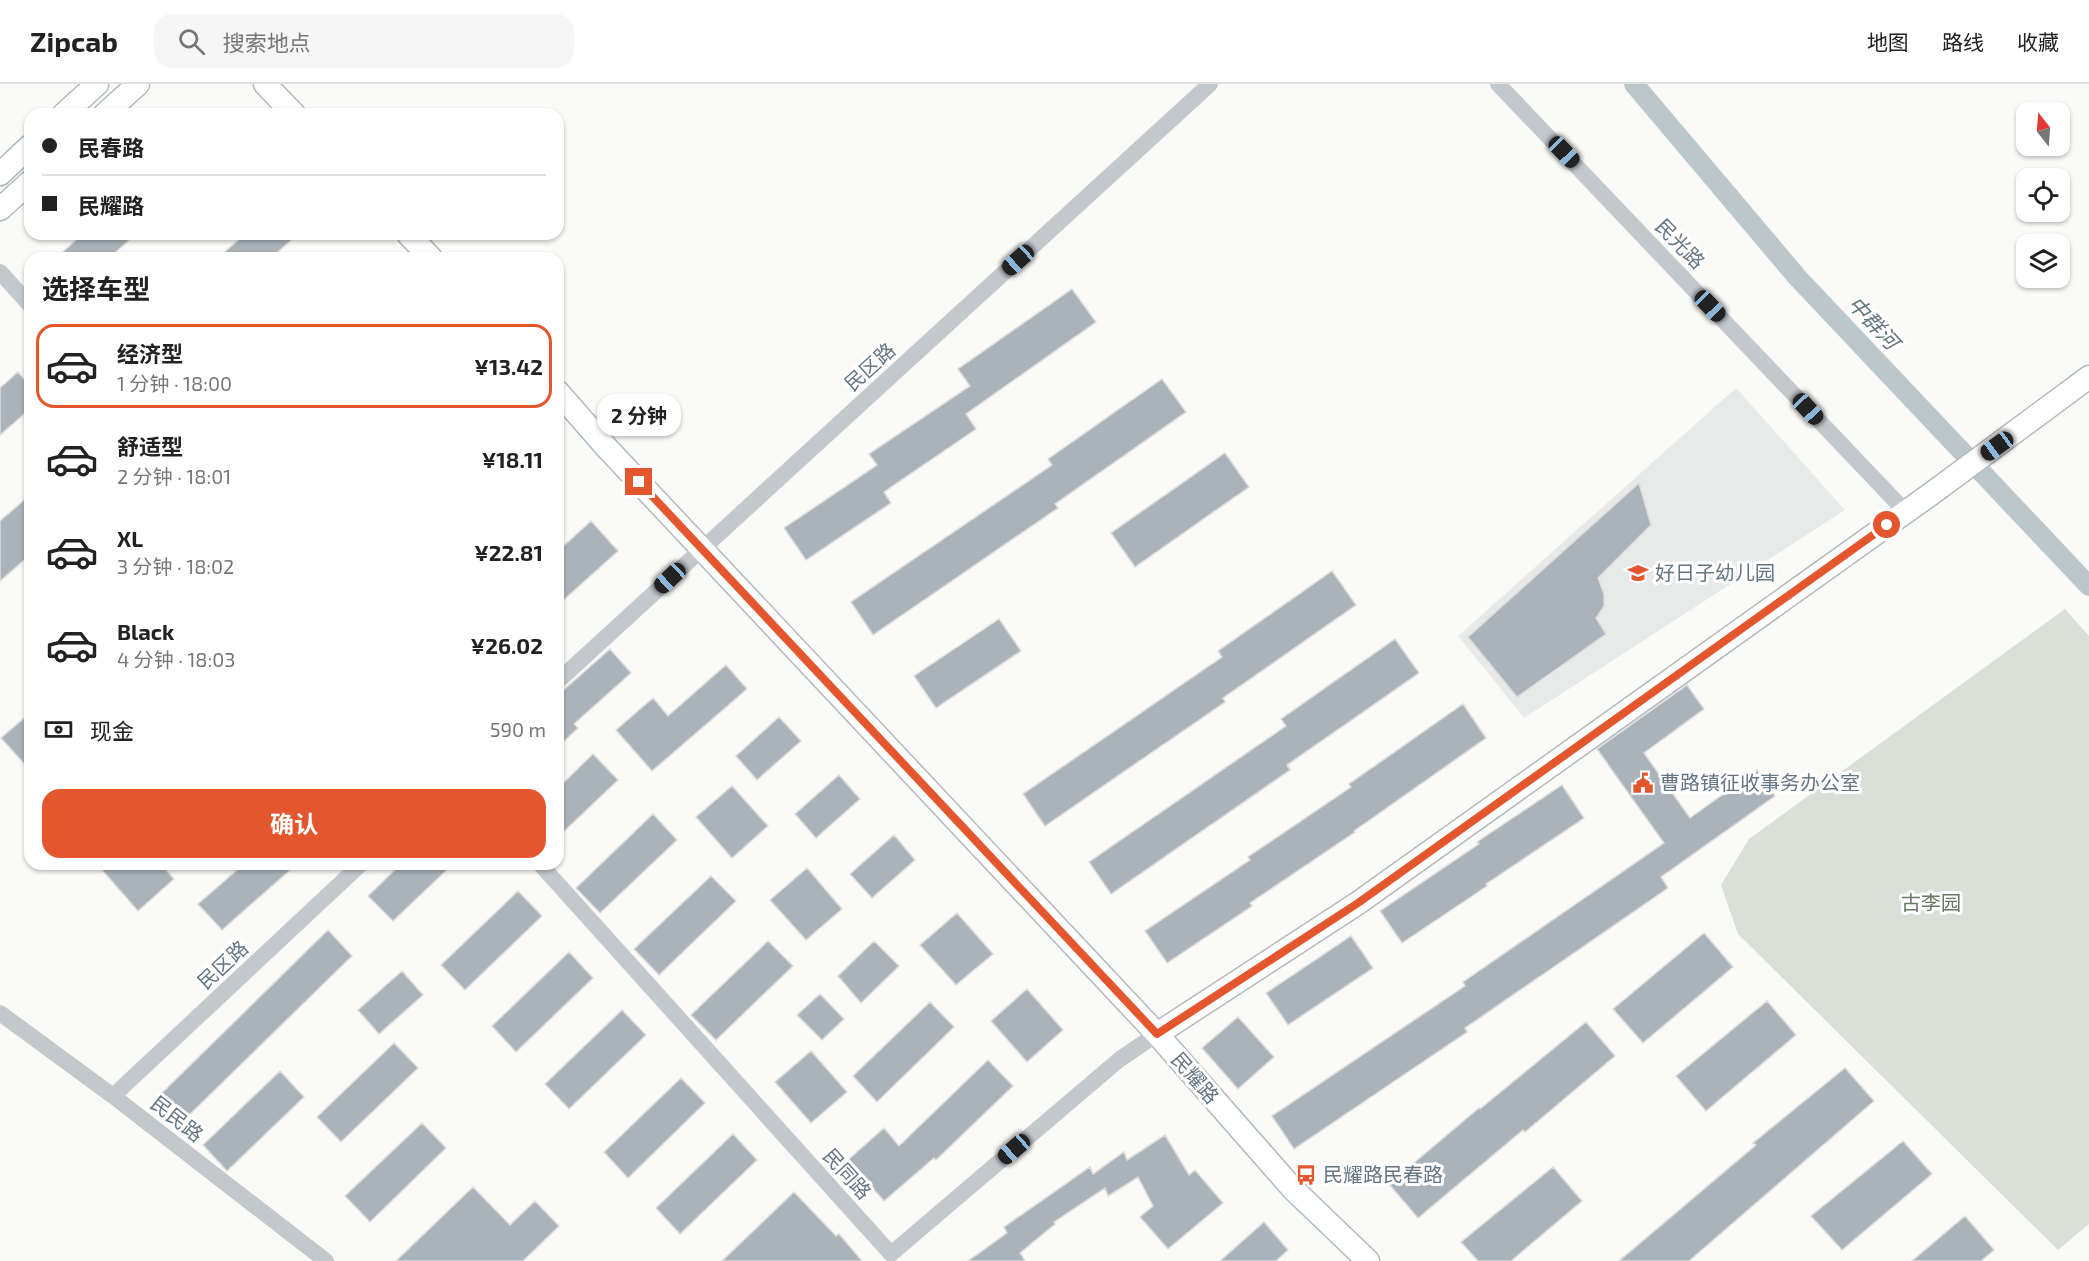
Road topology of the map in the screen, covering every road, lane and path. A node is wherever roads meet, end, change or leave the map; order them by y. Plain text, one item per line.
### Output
1 (97, 84) edge
2 (138, 84) edge
3 (265, 84) edge
4 (1210, 84) edge
5 (1498, 84) edge
6 (71, 108) edge
7 (112, 108) edge
8 (288, 108) edge
9 (24, 152) edge
10 (0, 174) edge
11 (24, 187) edge
12 (0, 209) edge
13 (414, 240) edge
14 (425, 252) edge
15 (0, 272) edge
16 (24, 298) edge
17 (2089, 377) edge
18 (564, 399) edge
19 (1906, 512) junction
20 (702, 548) junction
21 (564, 675) edge
22 (355, 870) edge
23 (545, 870) edge
24 (0, 1013) edge
25 (1157, 1034) junction
26 (113, 1096) junction
27 (326, 1261) edge
28 (1368, 1261) edge

1 - 6 street
2 - 7 street
3 - 8 street
4 - 20 street, 民区路
5 - 19 street, 民光路
9 - 10 street
11 - 12 street
13 - 14 street
15 - 16 street
17 - 19 street
18 - 20 street, 民耀路
19 - 25 street
20 - 21 street, 民区路
20 - 25 street, 民耀路
22 - 26 street, 民区路
23 - 25 street, 民同路
24 - 26 street, 民民路
25 - 28 street, 民耀路
26 - 27 street, 民民路

